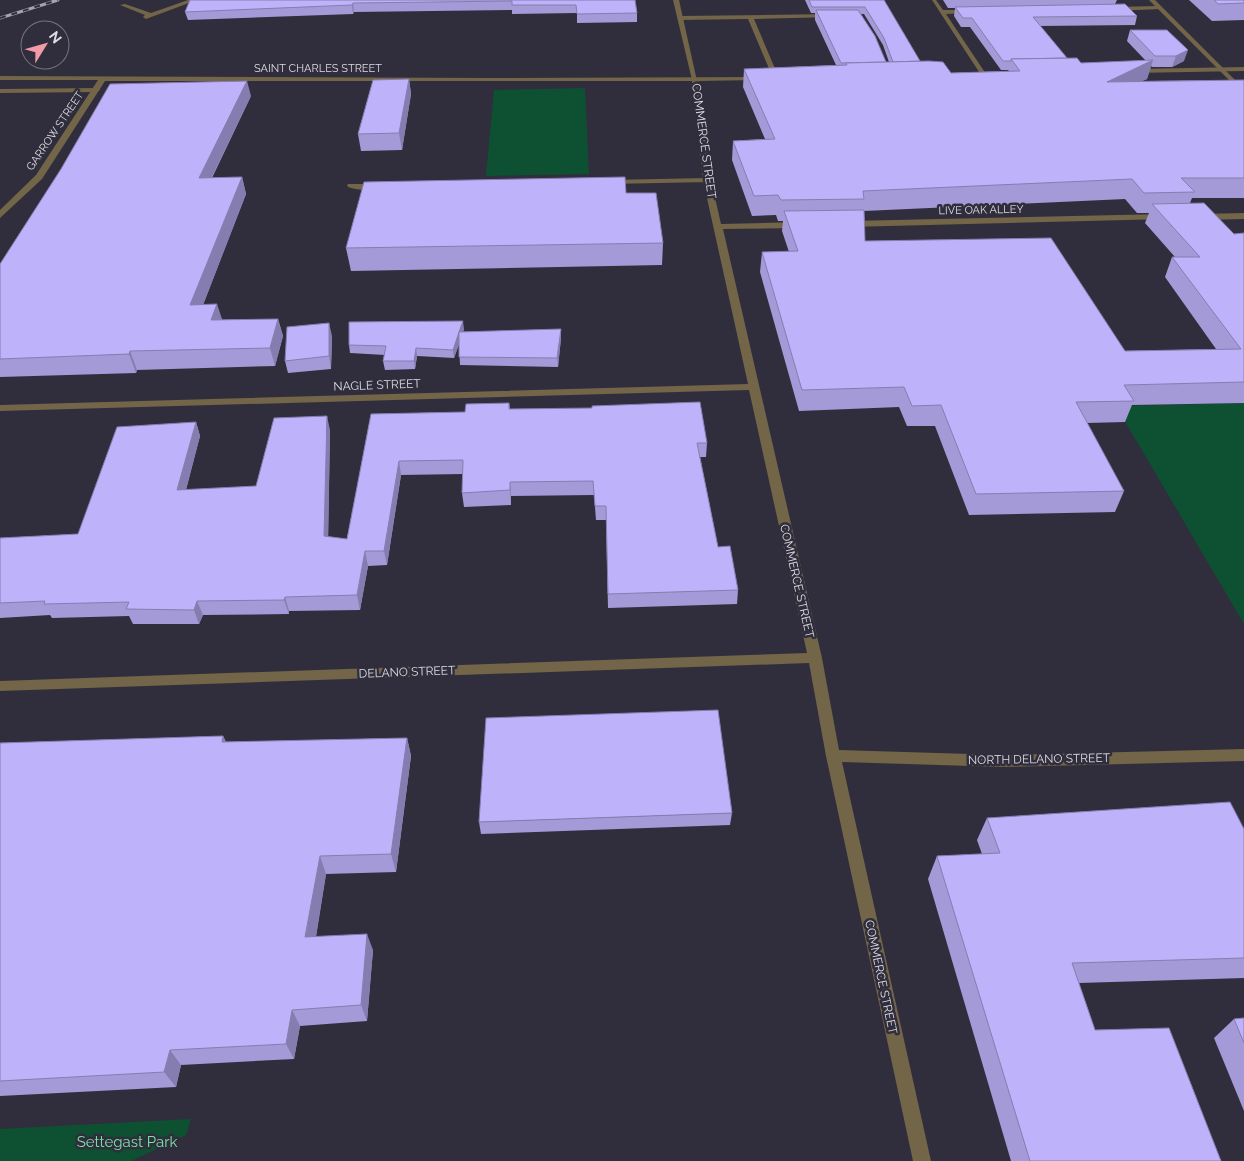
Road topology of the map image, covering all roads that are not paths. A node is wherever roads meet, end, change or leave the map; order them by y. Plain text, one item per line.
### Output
1 (194, 0) edge
2 (676, 0) edge
3 (1152, 0) edge
4 (934, 1) dead end
5 (123, 5) dead end
6 (1159, 8) junction
7 (1102, 10) edge
8 (979, 11) edge
9 (941, 12) junction
10 (840, 16) edge
11 (750, 17) junction
12 (680, 18) junction
13 (1244, 69) edge
14 (1220, 70) junction
15 (1130, 71) edge
16 (974, 74) edge
17 (983, 74) junction
18 (993, 74) edge
19 (0, 78) edge
20 (103, 78) junction
21 (695, 80) junction
22 (96, 90) junction
23 (0, 91) edge
24 (1244, 93) edge
25 (707, 180) junction
26 (598, 182) edge
27 (391, 185) edge
28 (351, 186) dead end
29 (0, 215) edge
30 (1244, 216) edge
31 (1175, 217) edge
32 (1194, 217) edge
33 (838, 224) edge
34 (808, 225) edge
35 (719, 227) junction
36 (754, 387) junction
37 (0, 408) edge
38 (815, 658) junction
39 (0, 686) edge
40 (1244, 755) edge
41 (833, 756) junction
42 (922, 1161) edge

1 - 5 street
2 - 12 street, COMMERCE STREET
3 - 6 street
4 - 9 street
6 - 7 street
6 - 14 street
8 - 9 street
9 - 17 street
10 - 11 street
11 - 12 street
11 - 21 street, SAINT CHARLES STREET
12 - 21 street, COMMERCE STREET
13 - 14 street
14 - 15 street
14 - 24 street
16 - 17 street
17 - 18 street
19 - 20 street, SAINT CHARLES STREET
20 - 21 street, SAINT CHARLES STREET
20 - 22 street, GARROW STREET
21 - 25 street, COMMERCE STREET
22 - 23 street
22 - 29 street, GARROW STREET
25 - 26 street
25 - 35 street, COMMERCE STREET
27 - 28 street
30 - 32 street
31 - 33 street, LIVE OAK ALLEY
34 - 35 street
35 - 36 street, COMMERCE STREET
36 - 37 street, NAGLE STREET
36 - 38 street, COMMERCE STREET
38 - 39 street, DELANO STREET
38 - 41 street, COMMERCE STREET
40 - 41 street, NORTH DELANO STREET
41 - 42 street, COMMERCE STREET

